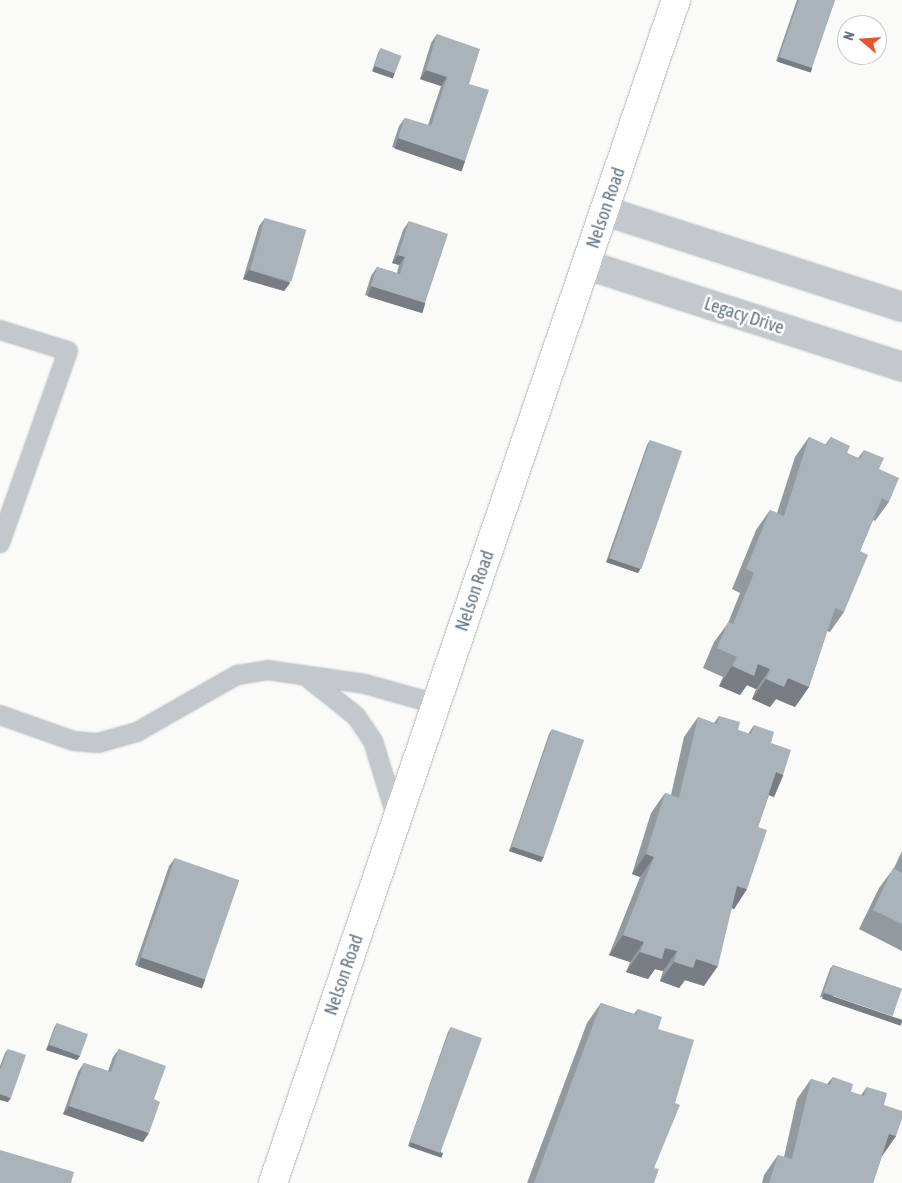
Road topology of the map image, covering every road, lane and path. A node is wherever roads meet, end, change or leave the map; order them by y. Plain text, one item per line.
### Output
1 (676, 0) edge
2 (605, 211) junction
3 (587, 265) junction
4 (902, 307) edge
5 (0, 330) edge
6 (902, 367) edge
7 (0, 543) edge
8 (307, 677) junction
9 (436, 704) junction
10 (0, 715) edge
11 (397, 819) junction
12 (273, 1183) edge

1 - 2 main road, Nelson Road
2 - 3 main road, Nelson Road
2 - 4 street
3 - 6 street, Legacy Drive
3 - 9 main road, Nelson Road
5 - 7 lane
8 - 9 lane
8 - 10 lane
8 - 11 lane
9 - 11 main road, Nelson Road
11 - 12 main road, Nelson Road

